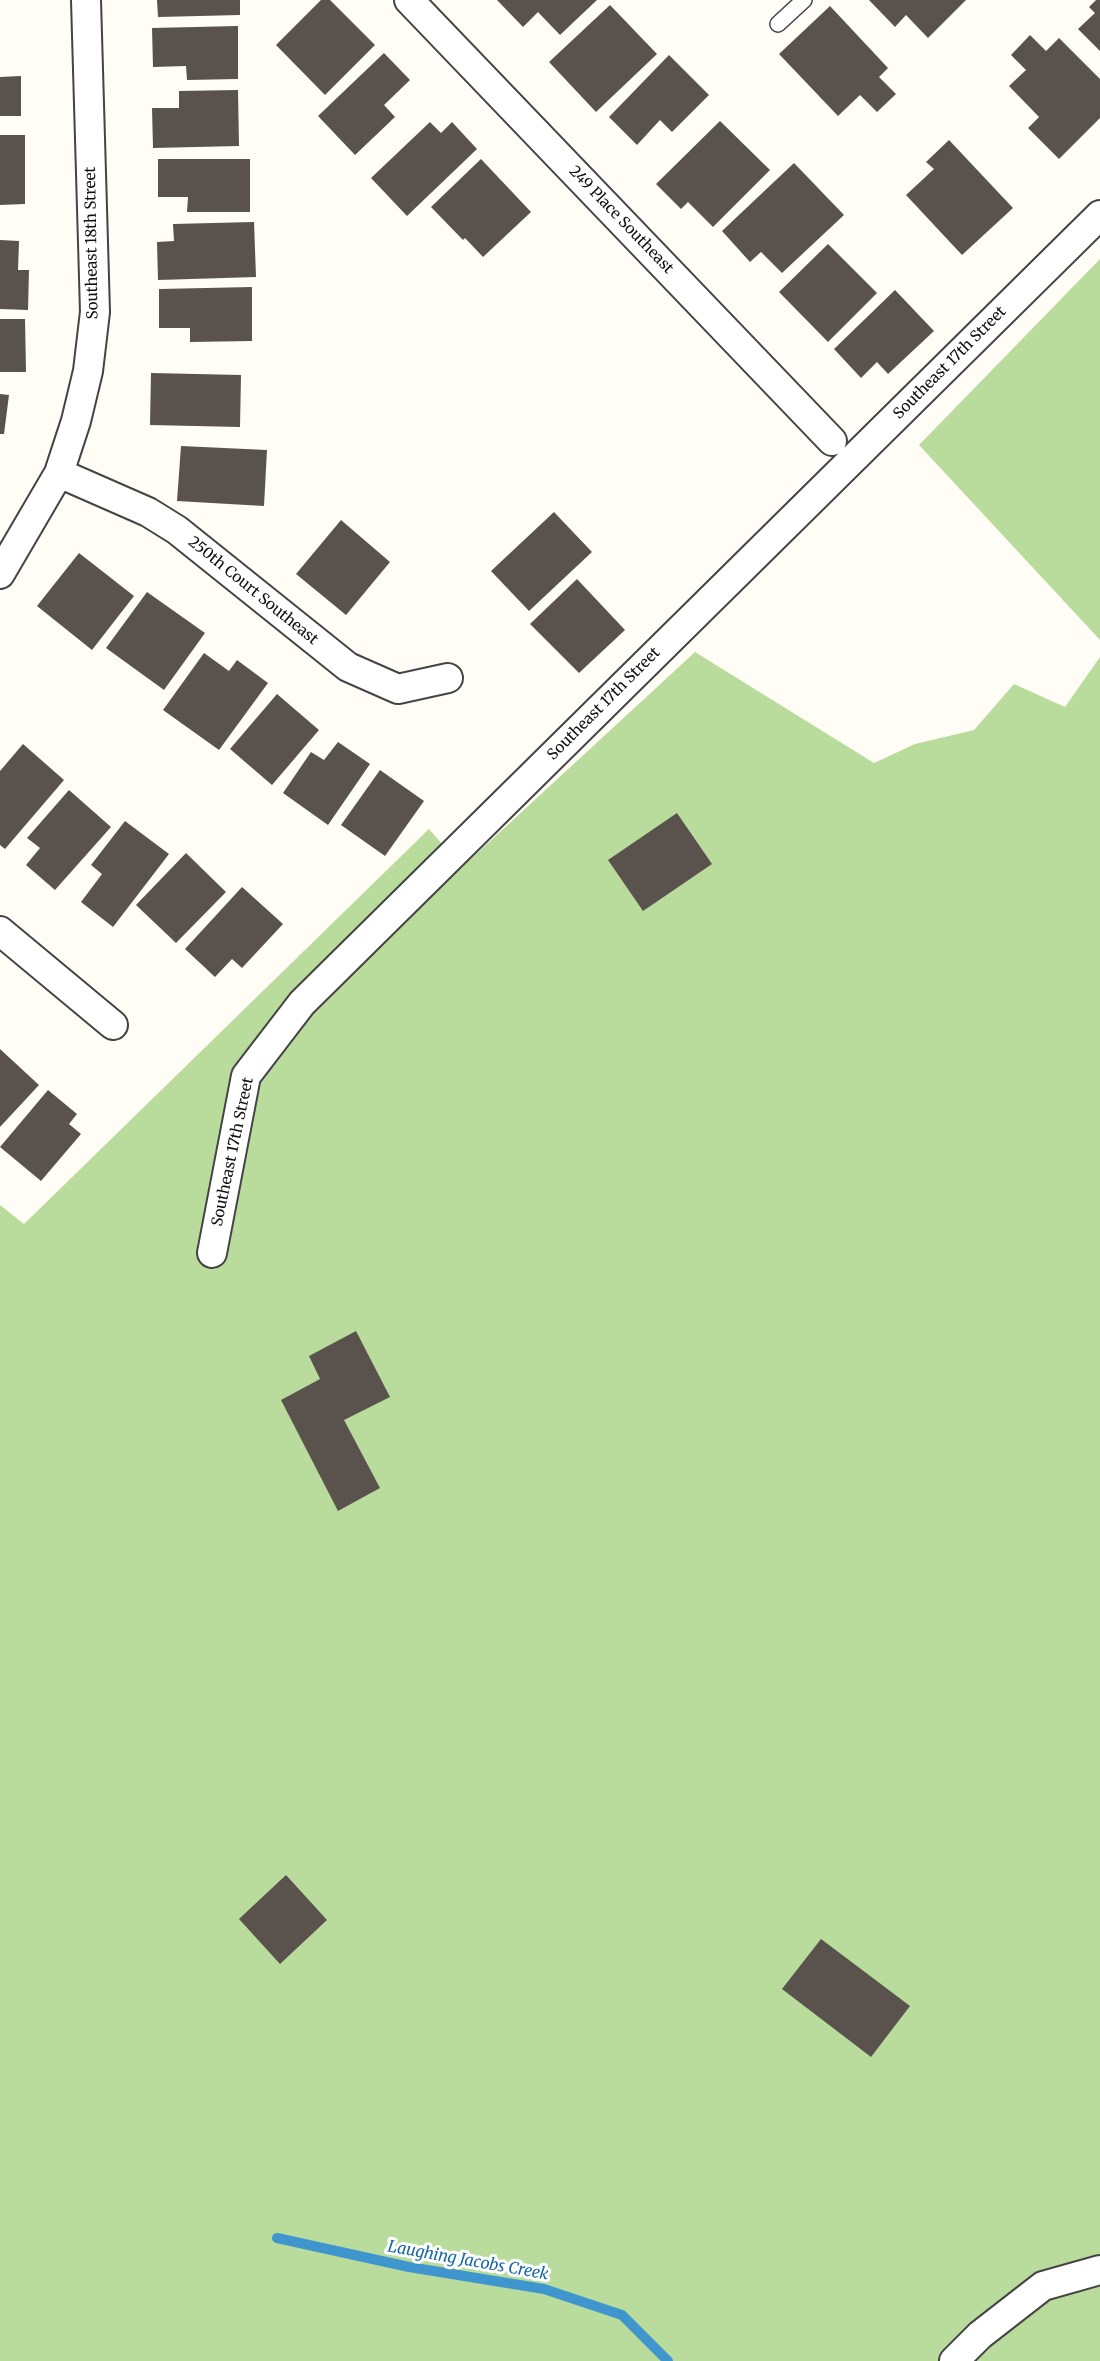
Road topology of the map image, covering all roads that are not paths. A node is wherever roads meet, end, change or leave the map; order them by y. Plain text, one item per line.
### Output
1 (86, 0) edge
2 (409, 0) edge
3 (804, 0) edge
4 (778, 24) dead end
5 (1100, 215) edge
6 (832, 441) dead end
7 (59, 473) junction
8 (0, 574) edge
9 (448, 678) dead end
10 (0, 931) edge
11 (112, 1026) dead end
12 (213, 1253) dead end
13 (1100, 2270) edge
14 (954, 2361) edge

1 - 7 street, Southeast 18th Street
2 - 6 street, 249 Place Southeast
3 - 4 lane
5 - 12 street, Southeast 17th Street
7 - 8 street, Southeast 18th Street
7 - 9 street, 250th Court Southeast
10 - 11 street
13 - 14 street

